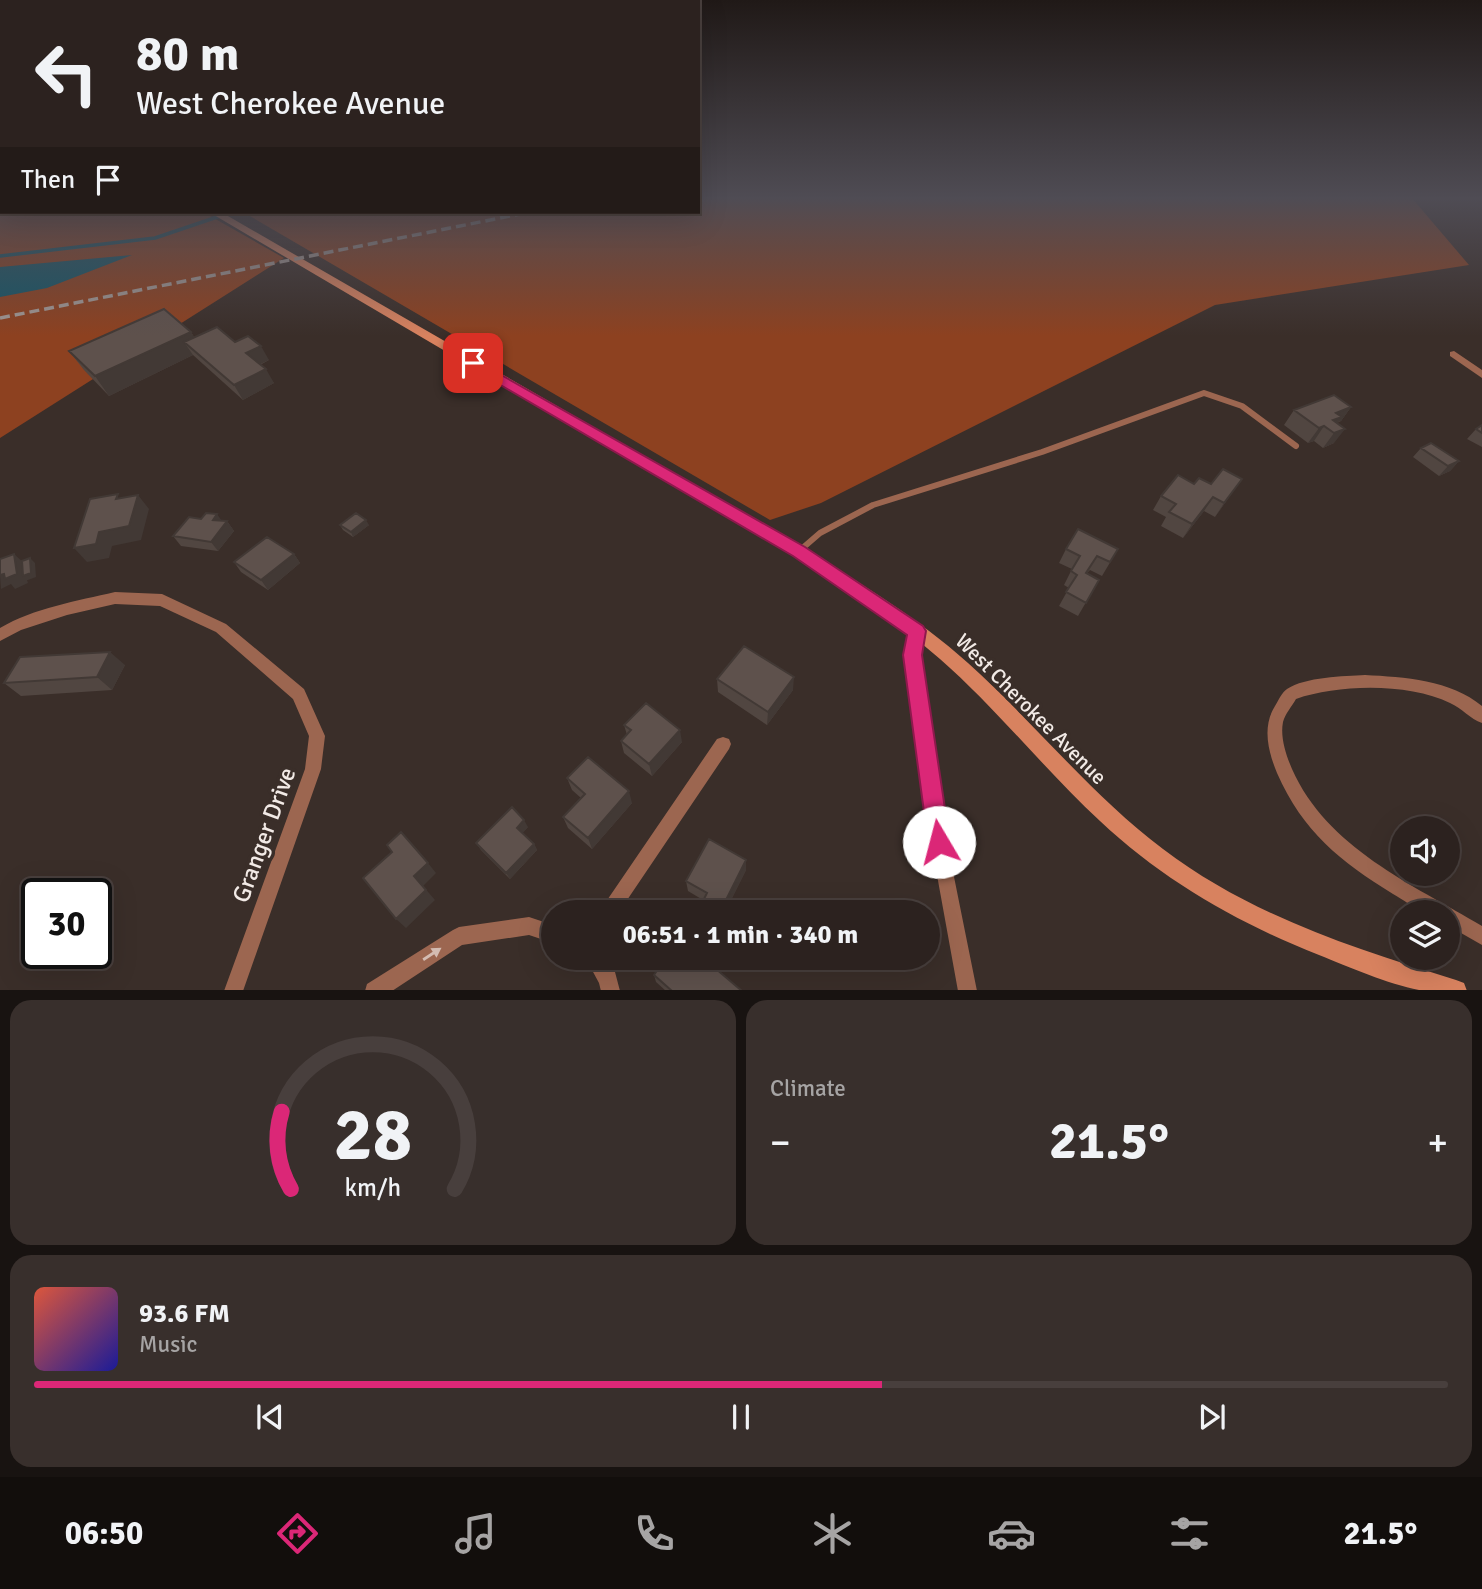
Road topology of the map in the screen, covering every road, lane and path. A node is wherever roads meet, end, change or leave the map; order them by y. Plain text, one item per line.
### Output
1 (268, 243) edge
2 (1454, 354) dead end
3 (1482, 375) edge
4 (1296, 446) dead end
5 (799, 552) junction
6 (917, 631) junction
7 (0, 635) edge
8 (1482, 716) edge
9 (723, 744) dead end
10 (616, 900) edge
11 (1421, 900) edge
12 (1460, 923) edge
13 (541, 930) edge
14 (1482, 936) edge
15 (602, 970) edge
16 (233, 990) edge
17 (374, 990) edge
18 (611, 990) edge
19 (968, 990) edge
20 (1457, 990) edge

1 - 5 main road, West Cherokee Avenue
2 - 3 street
4 - 5 lane
5 - 6 main road, West Cherokee Avenue
6 - 19 street
6 - 20 main road, West Cherokee Avenue
7 - 16 street, Granger Drive
8 - 11 street
9 - 10 street
12 - 14 street
17 -> 13 street
15 - 18 street

